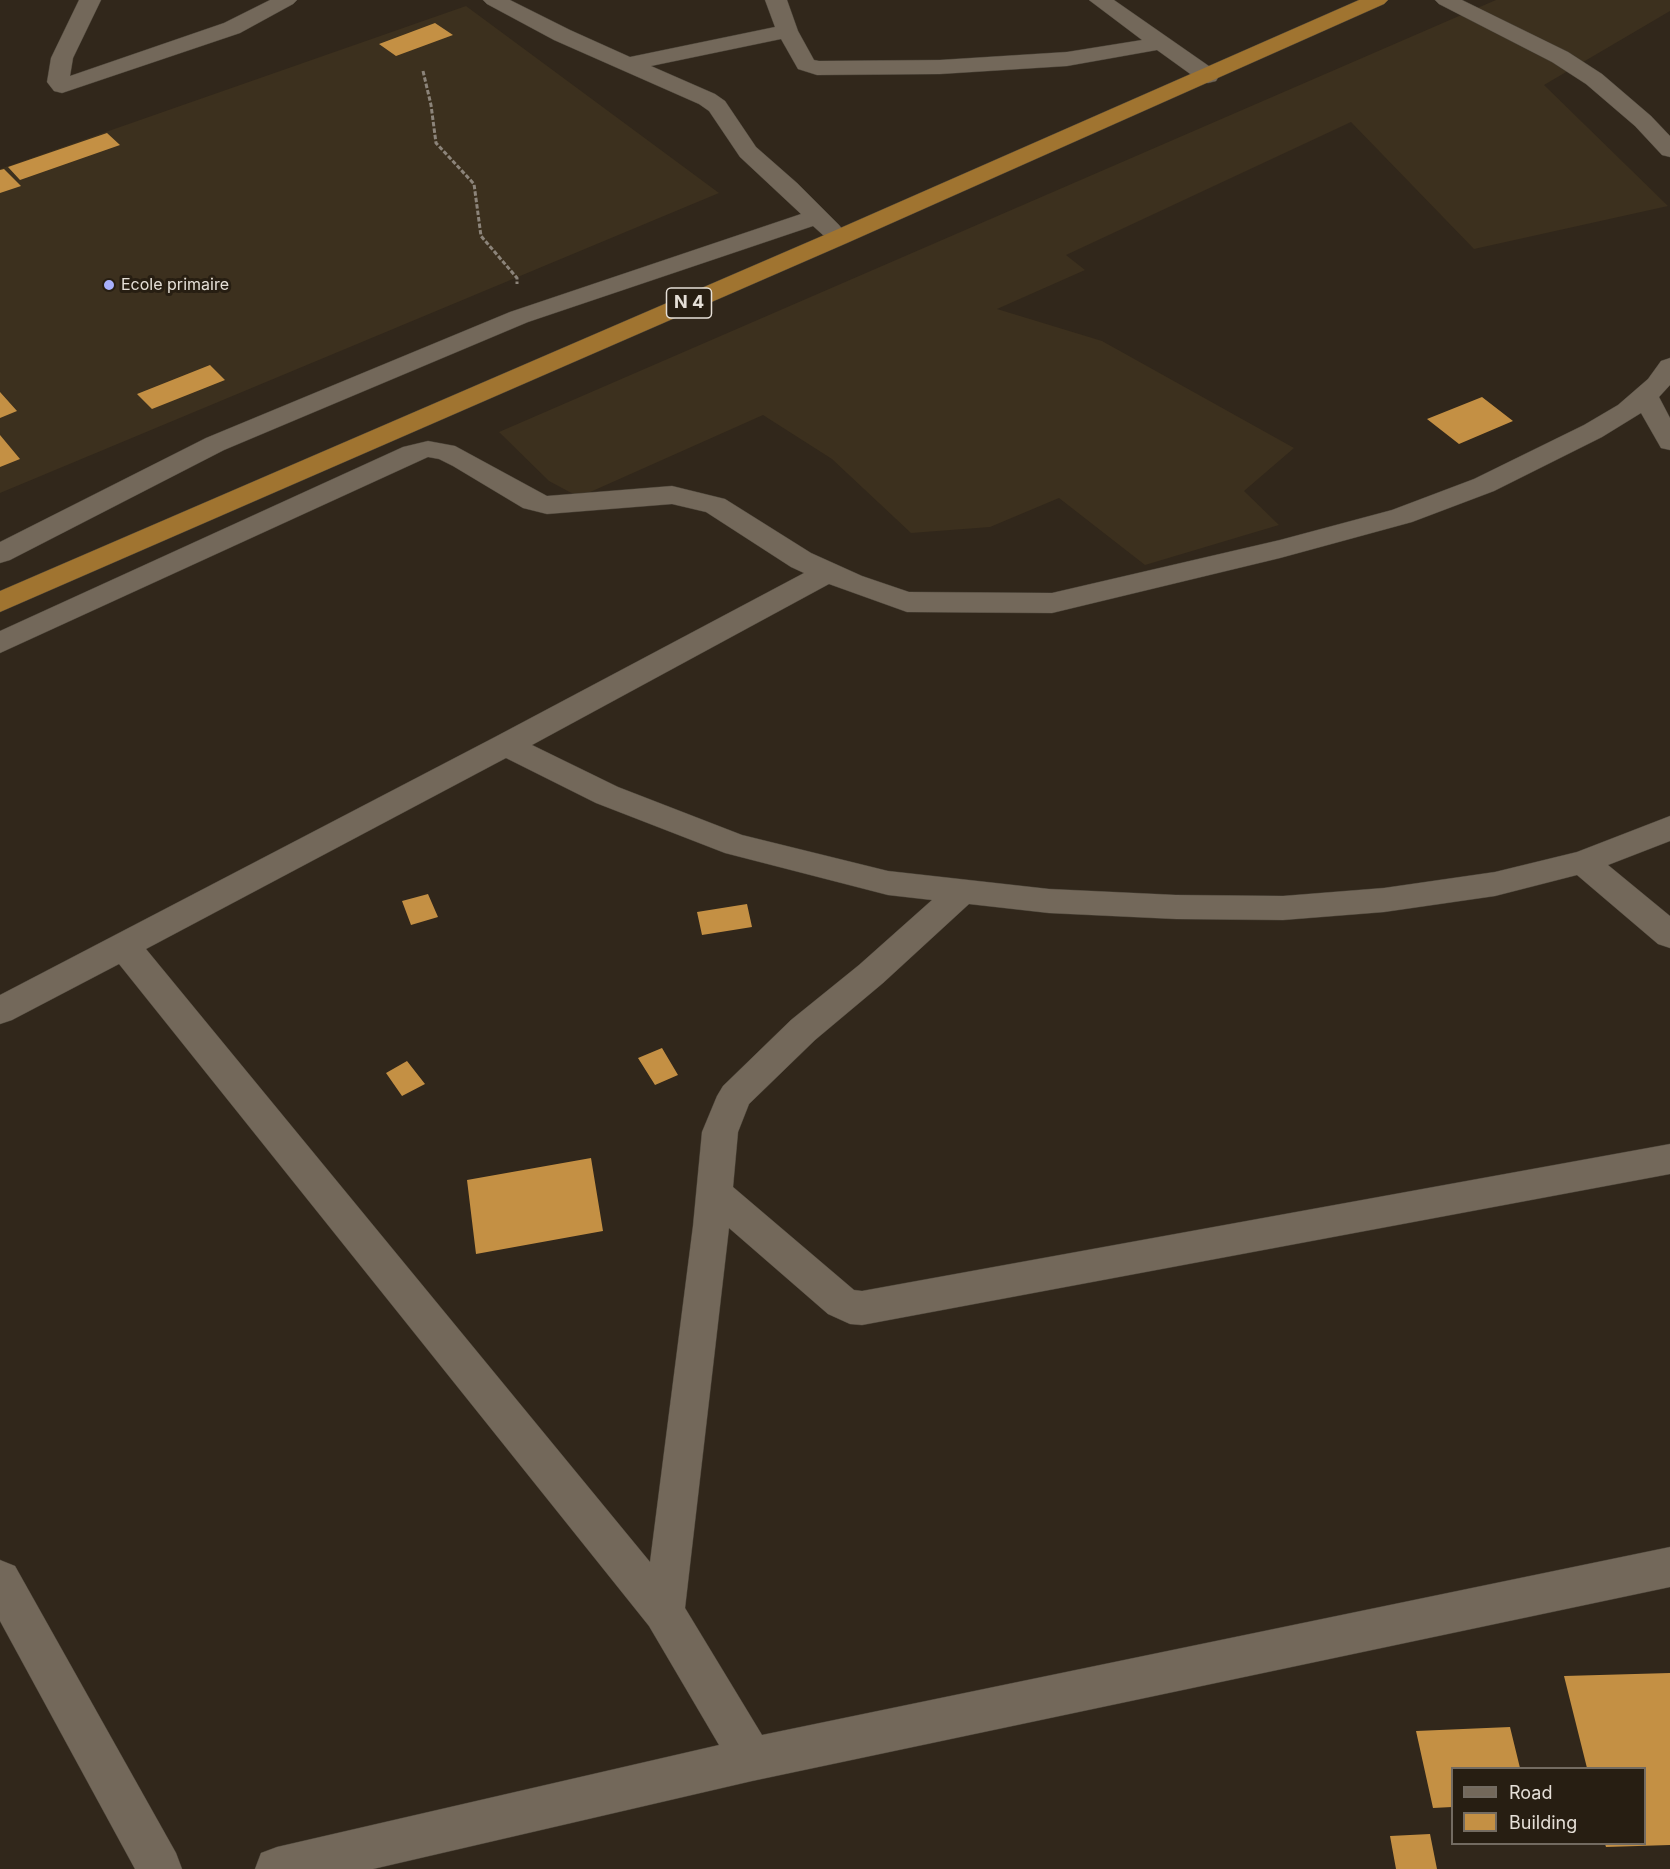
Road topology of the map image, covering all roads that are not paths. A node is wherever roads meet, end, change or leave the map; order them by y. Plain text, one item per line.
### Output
1 (90, 0) edge
2 (286, 0) edge
3 (494, 0) edge
4 (776, 0) edge
5 (1100, 0) edge
6 (1377, 0) edge
7 (1446, 0) edge
8 (787, 31) junction
9 (1160, 43) junction
10 (629, 64) junction
11 (1208, 76) junction
12 (1670, 150) edge
13 (818, 216) junction
14 (838, 238) junction
15 (1670, 366) edge
16 (1645, 396) junction
17 (1670, 442) edge
18 (0, 554) edge
19 (828, 572) junction
20 (0, 602) edge
21 (0, 643) edge
22 (506, 745) junction
23 (1670, 828) edge
24 (1584, 862) junction
25 (963, 891) junction
26 (1670, 935) edge
27 (124, 947) junction
28 (0, 1011) edge
29 (1670, 1159) edge
30 (715, 1194) junction
31 (1670, 1567) edge
32 (0, 1580) edge
33 (663, 1612) junction
34 (752, 1759) junction
35 (160, 1869) edge
36 (277, 1869) edge

1 - 2 street
3 - 10 street
4 - 8 street
5 - 9 street
6 - 11 highway, N 4
7 - 12 street
8 - 9 street
8 - 10 street
9 - 11 street
10 - 13 street
11 - 14 highway, N 4
13 - 14 street
13 - 18 street
14 - 20 highway, N 4
15 - 16 street
16 - 17 street
16 - 19 street
19 - 21 street
19 - 22 street
22 - 25 street
22 - 27 street
23 - 24 street
24 - 25 street
24 - 26 street
25 - 30 street
27 - 28 street
27 - 33 street
29 - 30 street
30 - 33 street
31 - 34 street
32 - 35 street
33 - 34 street
34 - 36 street

